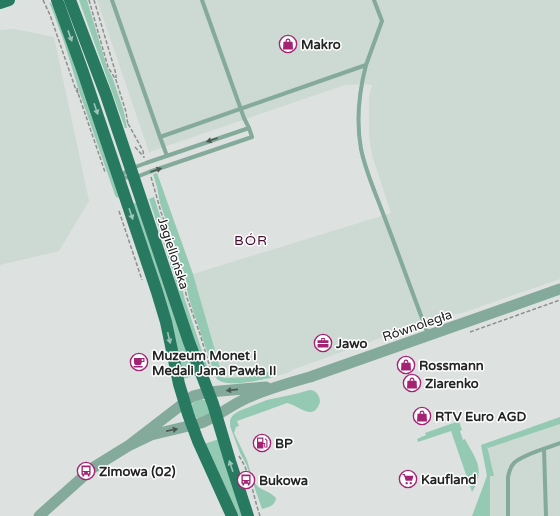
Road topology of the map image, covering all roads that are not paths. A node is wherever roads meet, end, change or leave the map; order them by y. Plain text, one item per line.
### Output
1 (9, 0) edge
2 (52, 0) edge
3 (70, 0) edge
4 (112, 0) edge
5 (202, 0) edge
6 (374, 0) edge
7 (0, 3) edge
8 (366, 64) junction
9 (240, 109) junction
10 (249, 128) junction
11 (160, 137) junction
12 (167, 156) junction
13 (132, 174) junction
14 (119, 177) junction
15 (560, 289) edge
16 (429, 336) junction
17 (283, 385) junction
18 (209, 392) junction
19 (184, 403) junction
20 (217, 415) junction
21 (192, 425) junction
22 (560, 443) edge
23 (128, 446) junction
24 (544, 449) junction
25 (39, 516) edge
26 (232, 516) edge
27 (248, 516) edge
28 (508, 516) edge
29 (546, 516) edge

1 - 7 main road
2 -> 14 main road
3 - 13 main road, Jagiellońska
4 - 11 lane
5 - 9 lane
6 - 8 lane
8 - 9 lane
8 - 16 lane
9 - 10 lane
9 - 11 lane
10 -> 12 lane
13 -> 10 lane
11 - 12 lane
12 - 13 lane
13 - 14 lane
13 - 14 lane
13 - 18 main road, Jagiellońska
14 -> 19 main road
15 - 16 street, Równoległa
16 - 17 street, Równoległa
17 -> 18 street, Równoległa
17 - 20 street, Równoległa
18 - 19 street, Równoległa
18 - 20 main road, Jagiellońska
19 - 21 main road
19 - 23 street, Równoległa
20 - 21 street, Równoległa
27 -> 20 main road, Jagiellońska
23 -> 21 street, Równoległa
21 - 26 main road
22 - 24 lane
23 - 25 street
24 - 28 lane
24 - 29 lane

